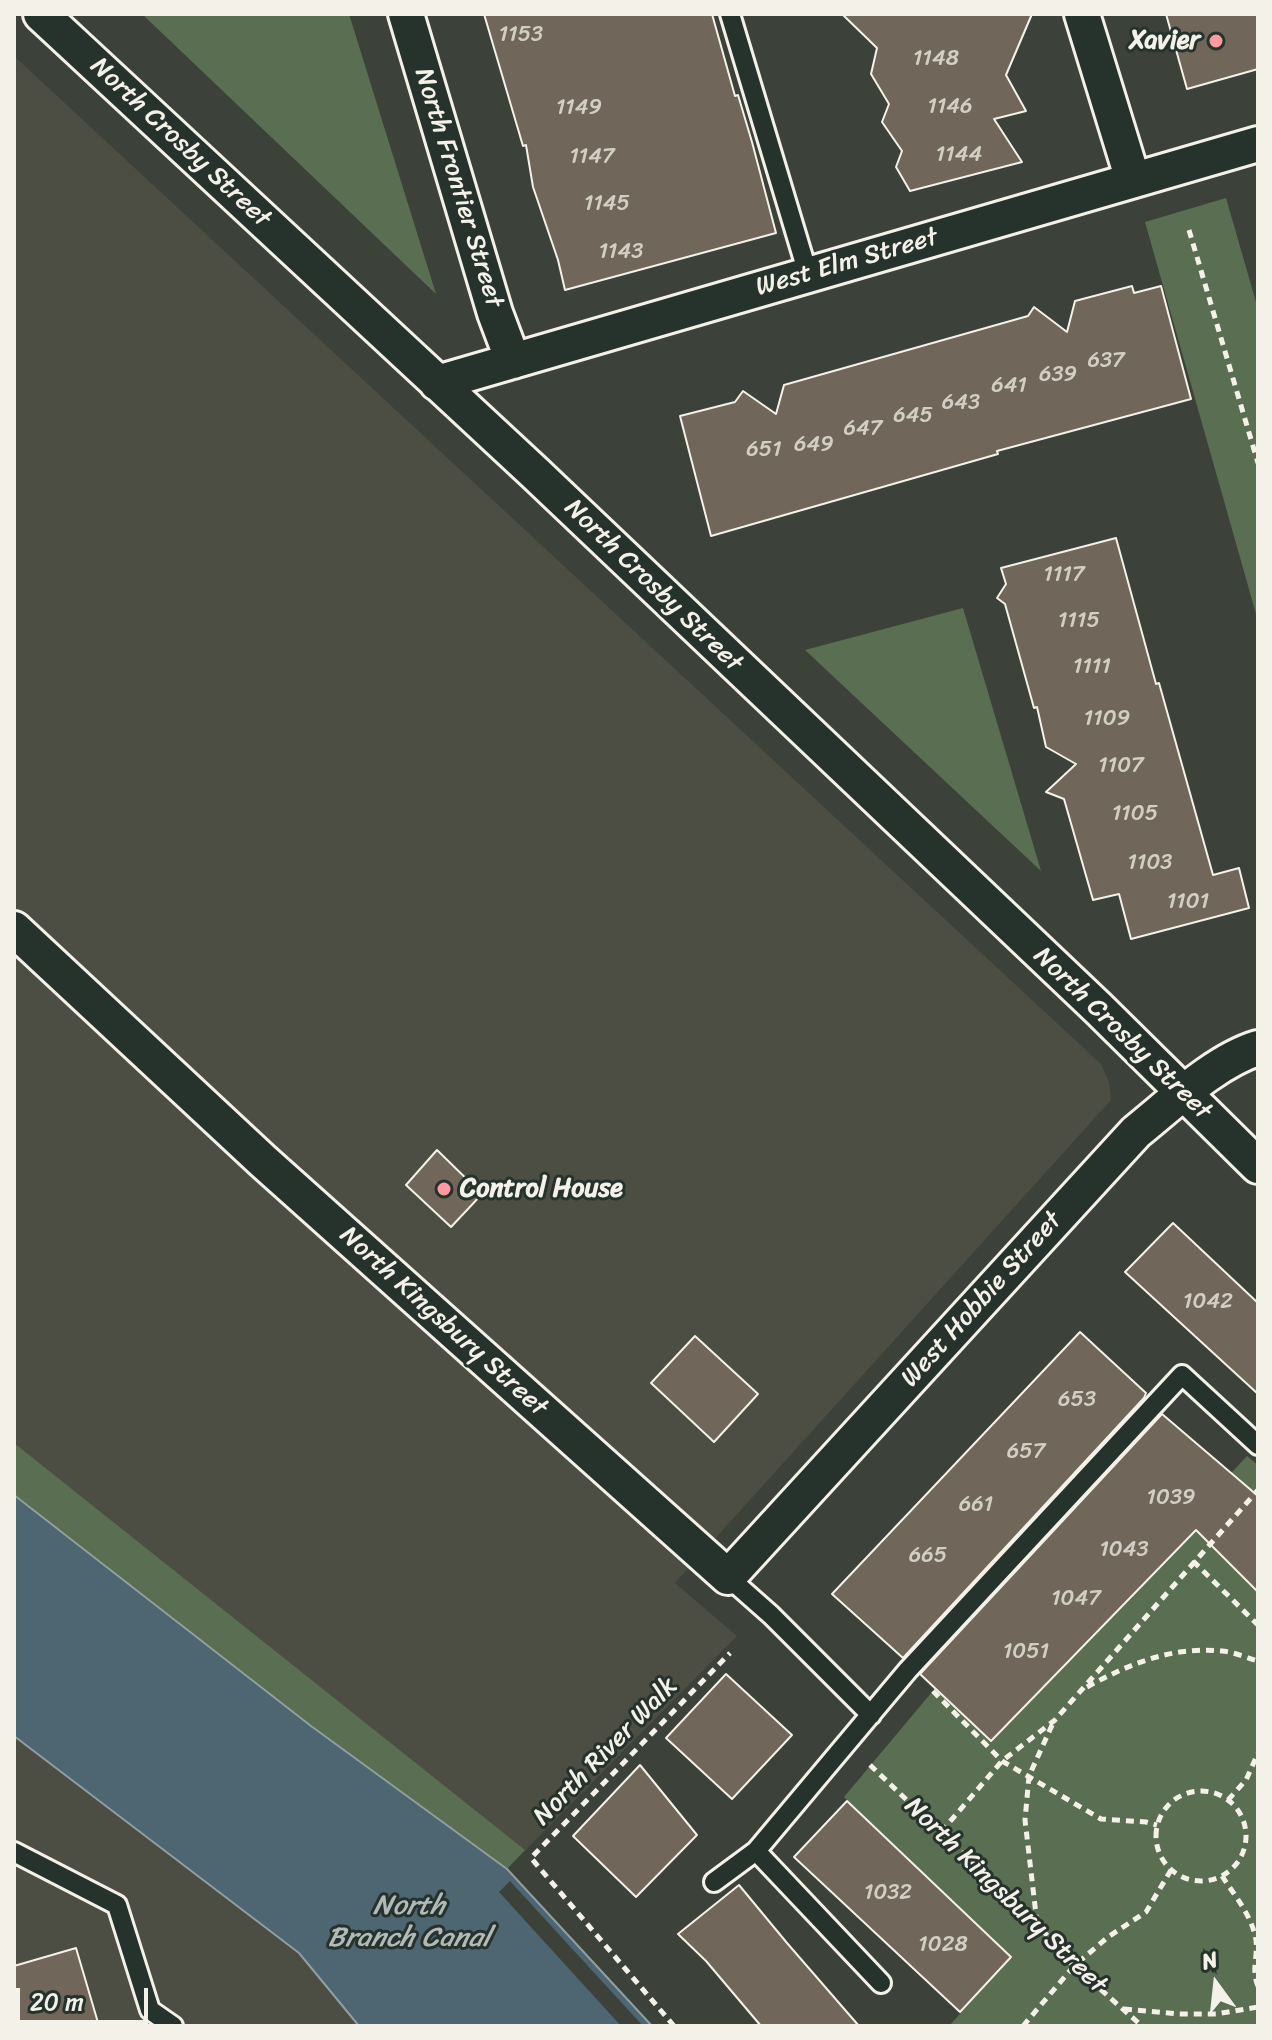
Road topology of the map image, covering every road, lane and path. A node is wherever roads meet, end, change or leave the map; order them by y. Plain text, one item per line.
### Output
1 (41, 14) edge
2 (406, 14) edge
3 (730, 14) edge
4 (1082, 14) edge
5 (1258, 144) edge
6 (1133, 180) junction
7 (1189, 230) dead end
8 (808, 274) junction
9 (513, 361) junction
10 (437, 383) junction
11 (1258, 463) edge
12 (14, 929) edge
13 (1258, 1048) edge
14 (1183, 1094) junction
15 (1258, 1166) edge
16 (1258, 1445) edge
17 (1258, 1490) edge
18 (1193, 1561) junction
19 (728, 1577) junction
20 (1258, 1625) edge
21 (730, 1653) dead end
22 (1258, 1661) edge
23 (1082, 1689) junction
24 (933, 1691) dead end
25 (871, 1715) junction
26 (1055, 1720) junction
27 (1258, 1753) edge
28 (1002, 1761) junction
29 (870, 1765) dead end
30 (1029, 1776) junction
31 (1228, 1800) junction
32 (1157, 1825) junction
33 (941, 1832) junction
34 (756, 1851) junction
35 (14, 1852) edge
36 (1171, 1870) junction
37 (1222, 1876) junction
38 (714, 1882) dead end
39 (1037, 1924) junction
40 (1074, 1966) junction
41 (881, 1983) dead end
42 (1258, 1986) edge
43 (1258, 2007) edge
44 (1122, 2009) junction
45 (173, 2026) edge
46 (674, 2026) edge
47 (1023, 2026) edge
48 (1142, 2026) edge

1 - 10 street, North Crosby Street
2 - 9 street, North Frontier Street
3 - 8 lane
4 - 6 street
5 - 6 street, West Elm Street
6 - 8 street, West Elm Street
7 - 11 path
8 - 9 street, West Elm Street
9 - 10 street, West Elm Street
10 - 14 street, North Crosby Street
12 - 19 street, North Kingsbury Street
13 - 14 street, West Hobbie Street
14 - 15 street, North Crosby Street
14 - 19 street, West Hobbie Street
16 - 25 lane
17 - 18 path
18 - 20 path
18 - 23 path
19 - 25 lane, North Kingsbury Street
21 - 46 path, North River Walk
22 - 23 path
23 - 26 path
24 - 28 path
25 - 34 lane
26 - 28 path
26 - 30 path
27 - 31 path
28 - 30 path
28 - 33 path
29 - 33 path, North Kingsbury Street
30 - 32 path
30 - 39 path
31 - 32 path
31 - 37 path
32 - 36 path
33 - 39 path, North Kingsbury Street
34 - 38 lane
34 - 41 lane
35 - 45 lane
36 - 37 path
36 - 40 path
37 - 42 path
39 - 40 path, North Kingsbury Street
40 - 44 path, North Kingsbury Street
40 - 47 path
43 - 44 path
44 - 48 path, North Kingsbury Street

